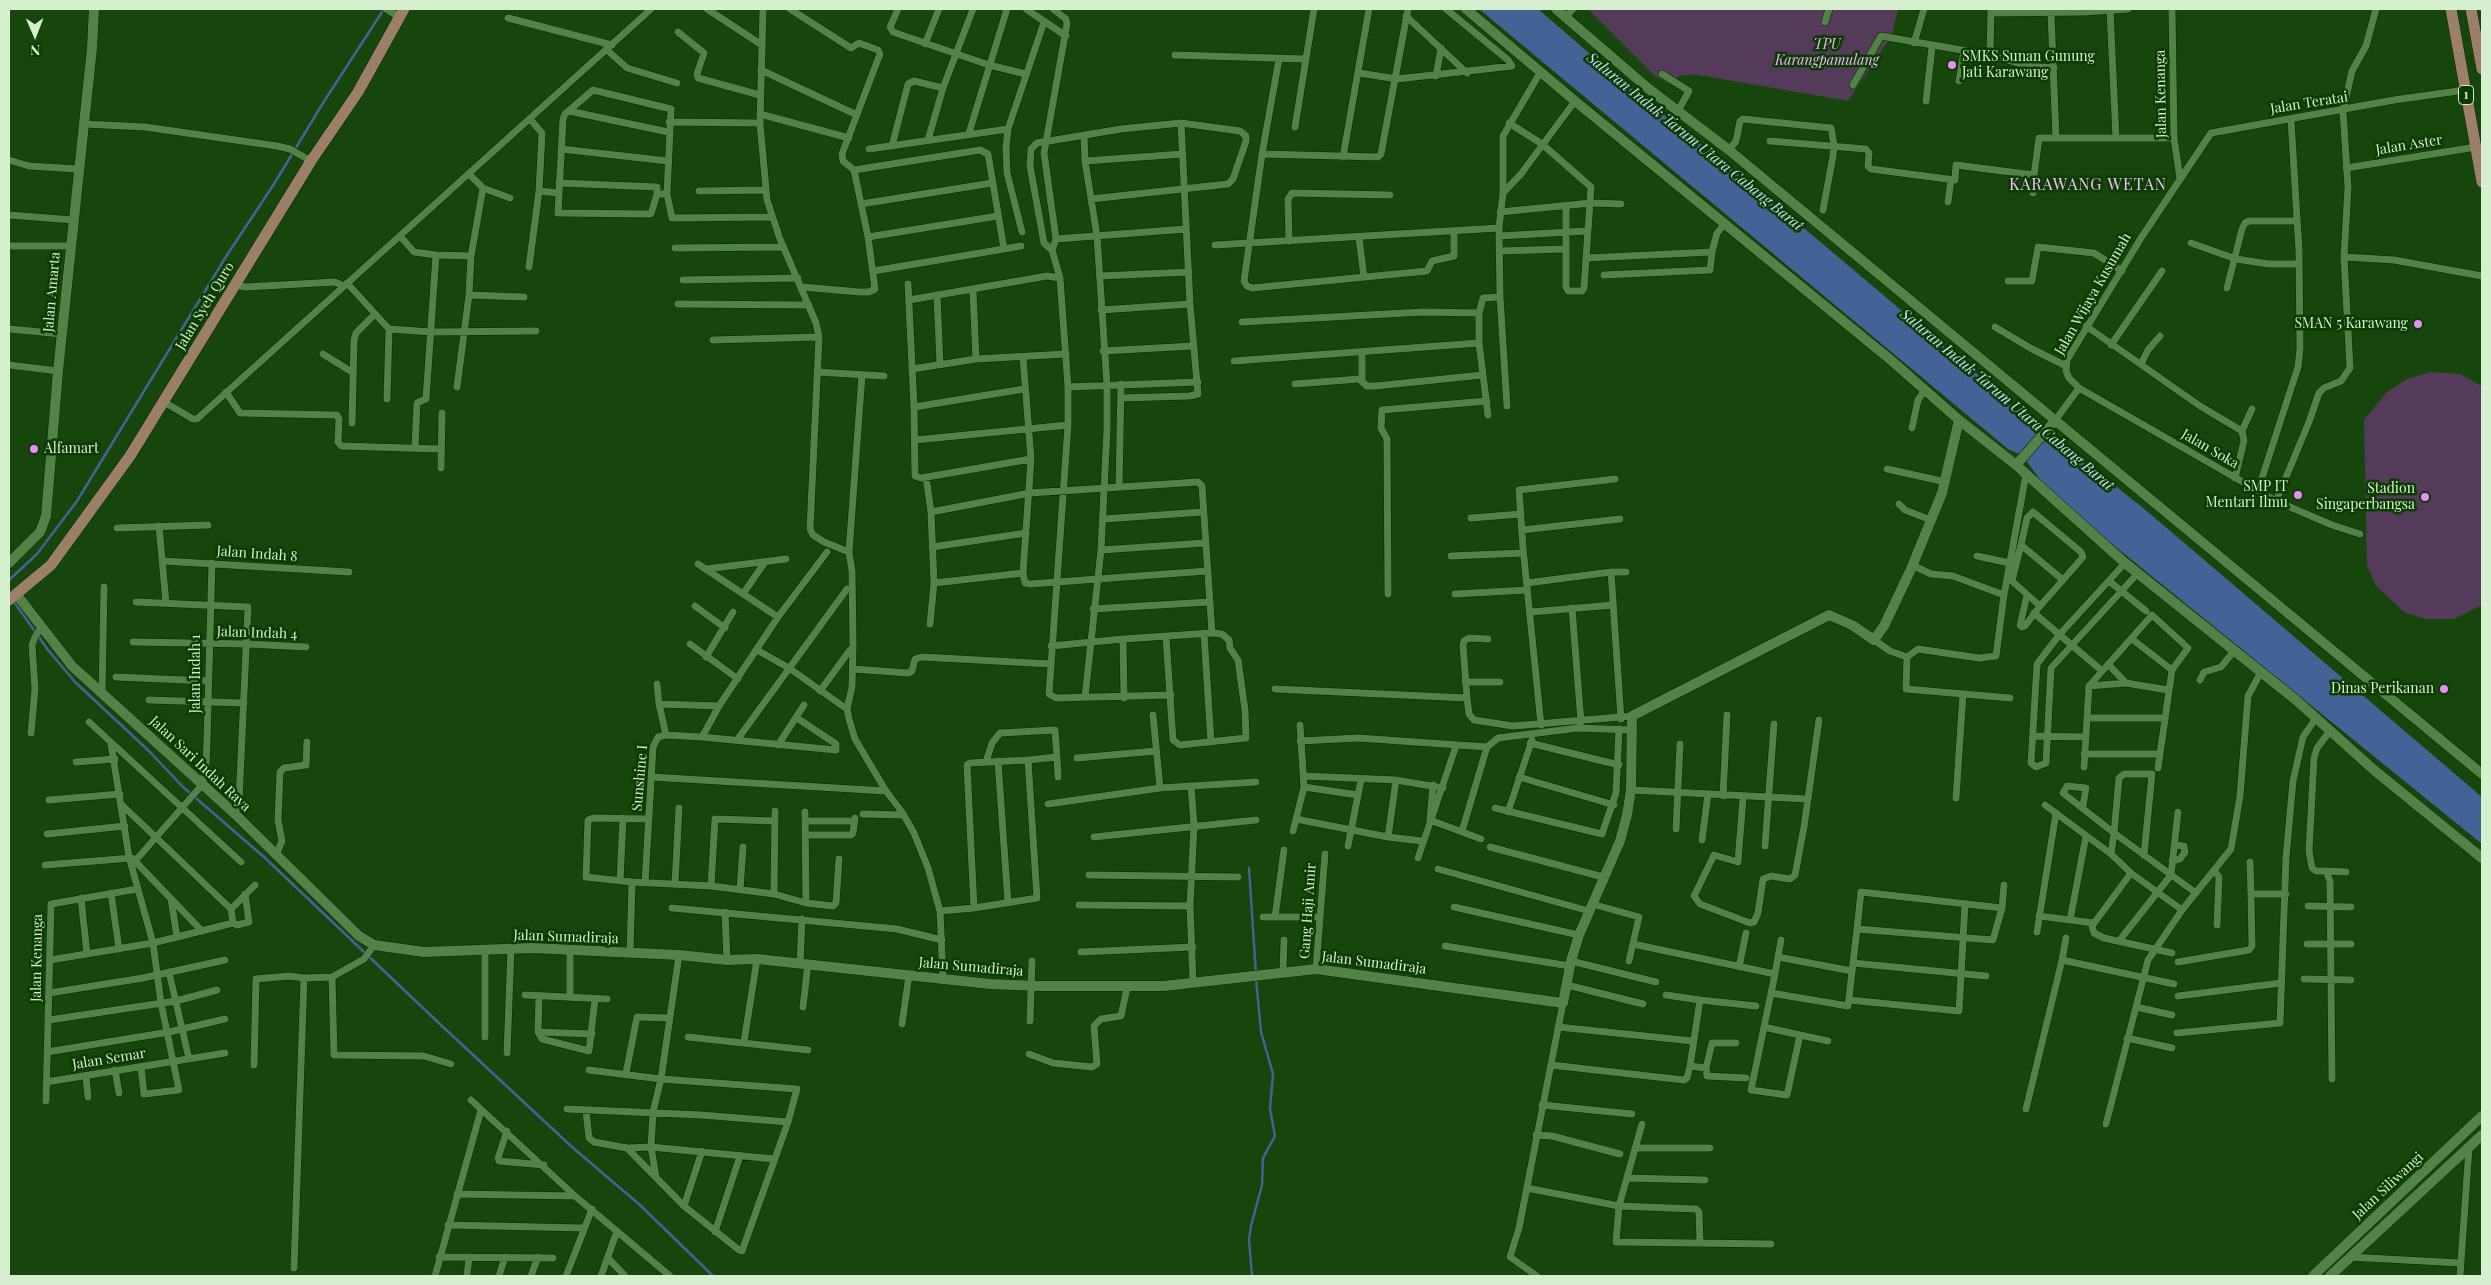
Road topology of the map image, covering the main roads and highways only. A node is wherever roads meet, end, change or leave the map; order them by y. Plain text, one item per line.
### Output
1 (2451, 9) edge
2 (2471, 9) edge
3 (395, 12) edge
4 (2482, 69) edge
5 (2482, 182) edge
6 (13, 597) edge

1 - 5 main road, 1
2 - 4 main road, 1
3 - 6 main road, Jalan Syeh Quro

